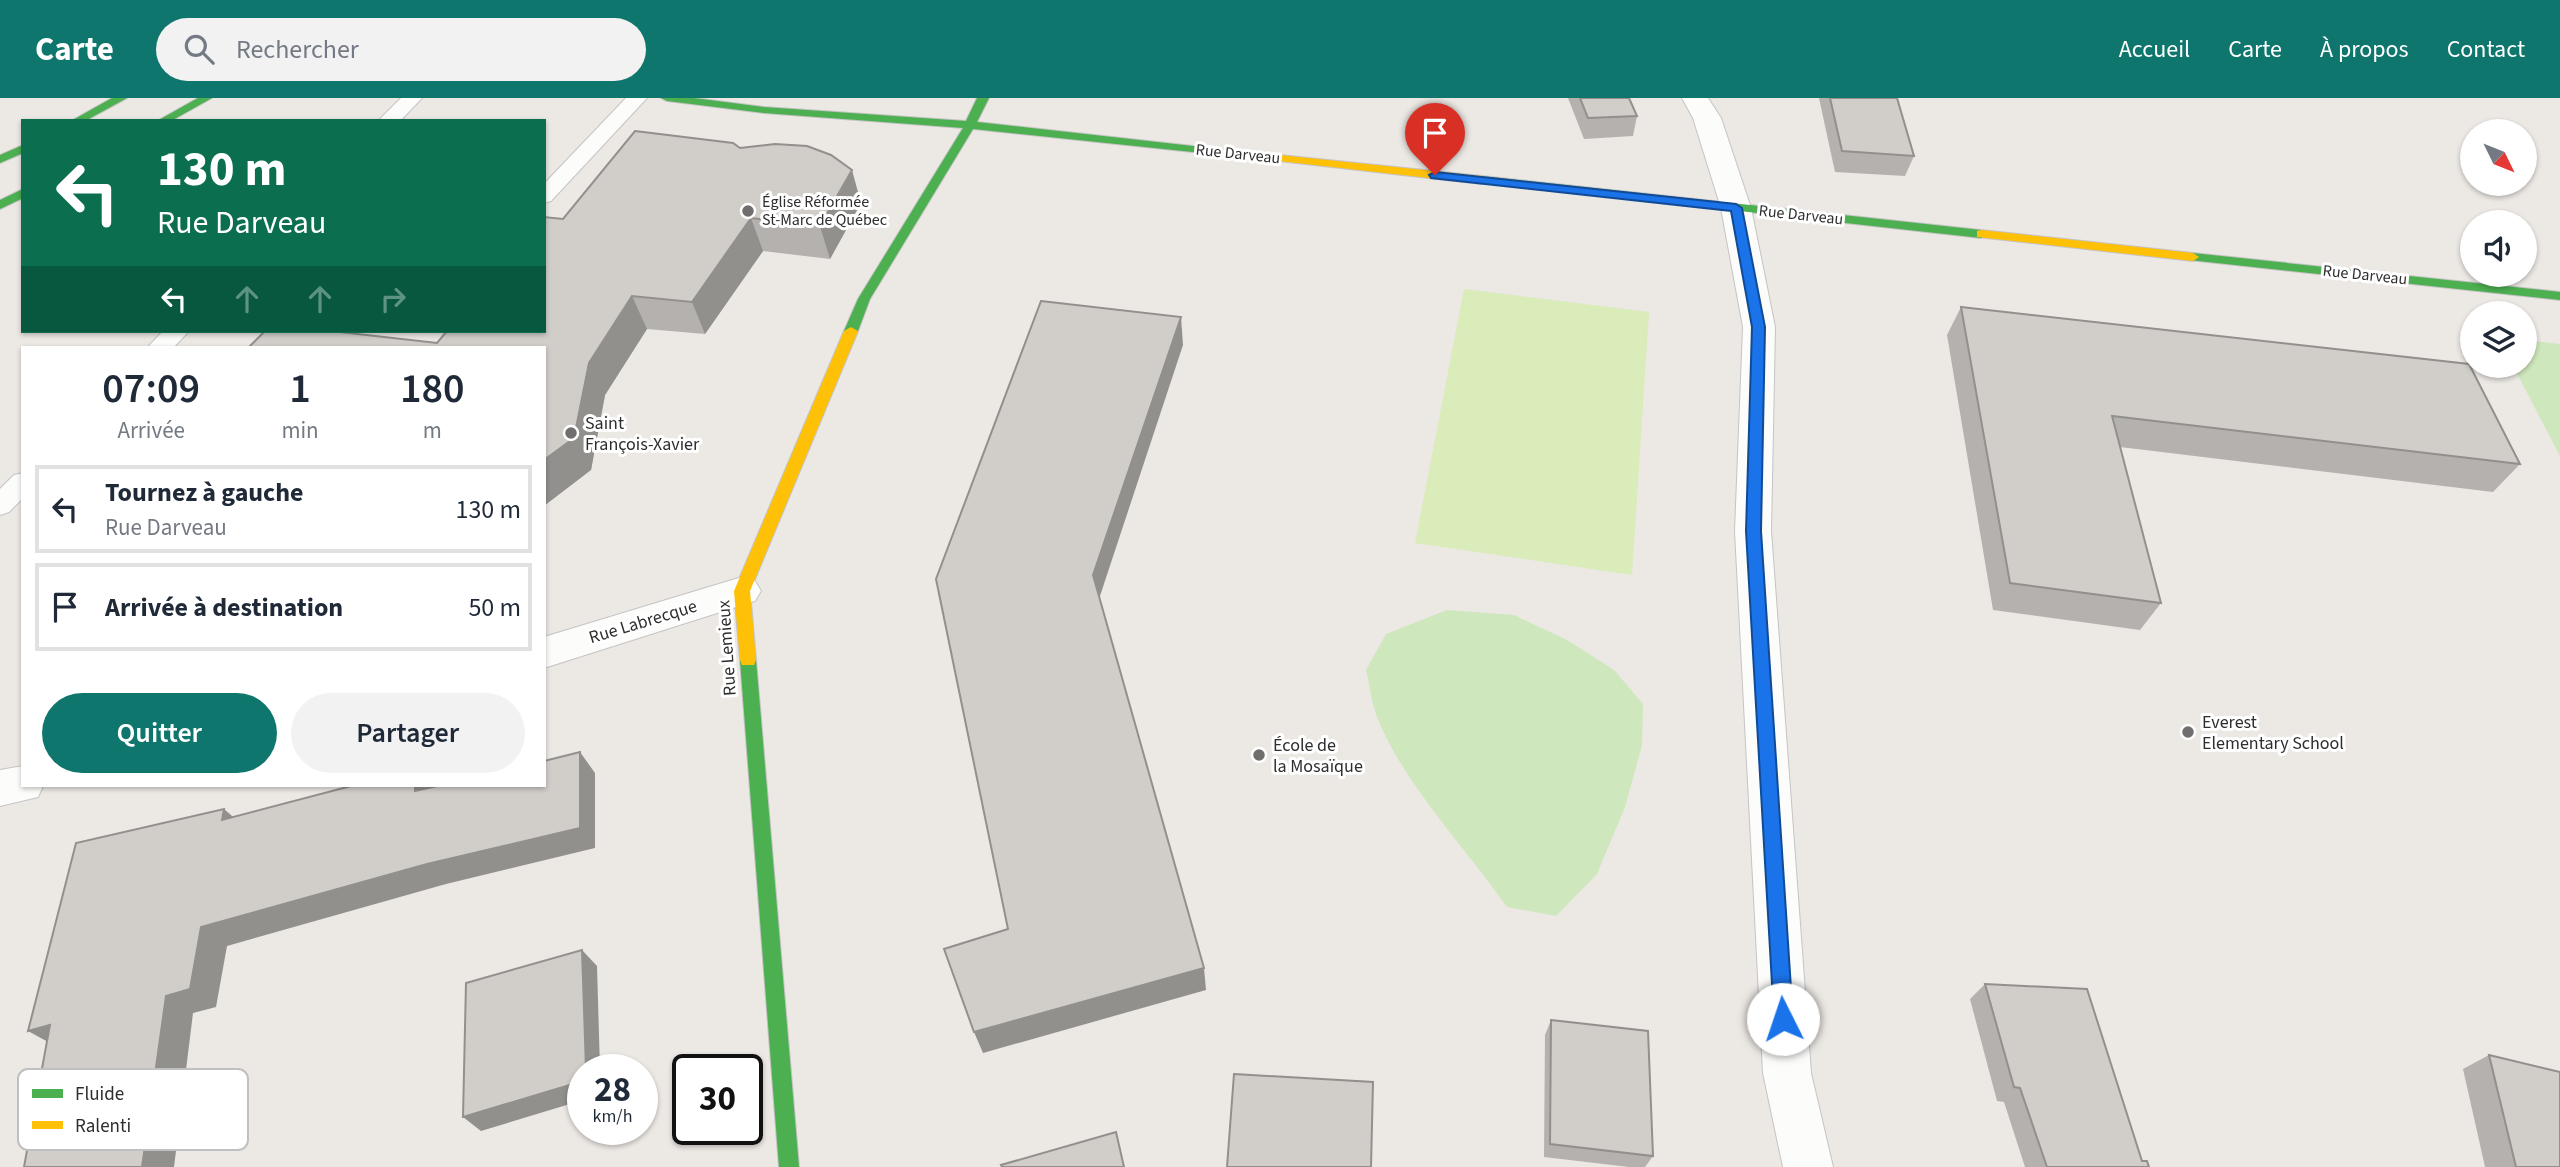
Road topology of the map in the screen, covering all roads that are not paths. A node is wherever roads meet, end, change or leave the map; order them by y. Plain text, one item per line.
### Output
1 (121, 98) edge
2 (206, 98) edge
3 (412, 98) edge
4 (637, 98) edge
5 (667, 98) edge
6 (983, 98) edge
7 (1695, 98) edge
8 (80, 119) edge
9 (166, 119) edge
10 (390, 119) edge
11 (970, 125) junction
12 (21, 149) edge
13 (0, 160) edge
14 (21, 194) edge
15 (546, 195) edge
16 (0, 205) edge
17 (1736, 208) junction
18 (2560, 296) edge
19 (175, 333) edge
20 (161, 346) edge
21 (21, 484) edge
22 (0, 505) edge
23 (742, 591) junction
24 (546, 652) edge
25 (21, 784) edge
26 (0, 788) edge
27 (789, 1167) edge
28 (1808, 1167) edge

1 - 8 street
2 - 9 street
3 - 10 lane
4 - 15 lane
5 - 11 street, Rue Darveau
6 - 11 street, Rue Lemieux
7 - 17 street
11 - 17 street, Rue Darveau
11 - 23 street, Rue Lemieux
12 - 13 street
14 - 16 street
17 - 18 street, Rue Darveau
17 - 28 street
19 - 20 lane
21 - 22 lane
23 - 24 street, Rue Labrecque
23 - 27 street, Rue Lemieux
25 - 26 street

